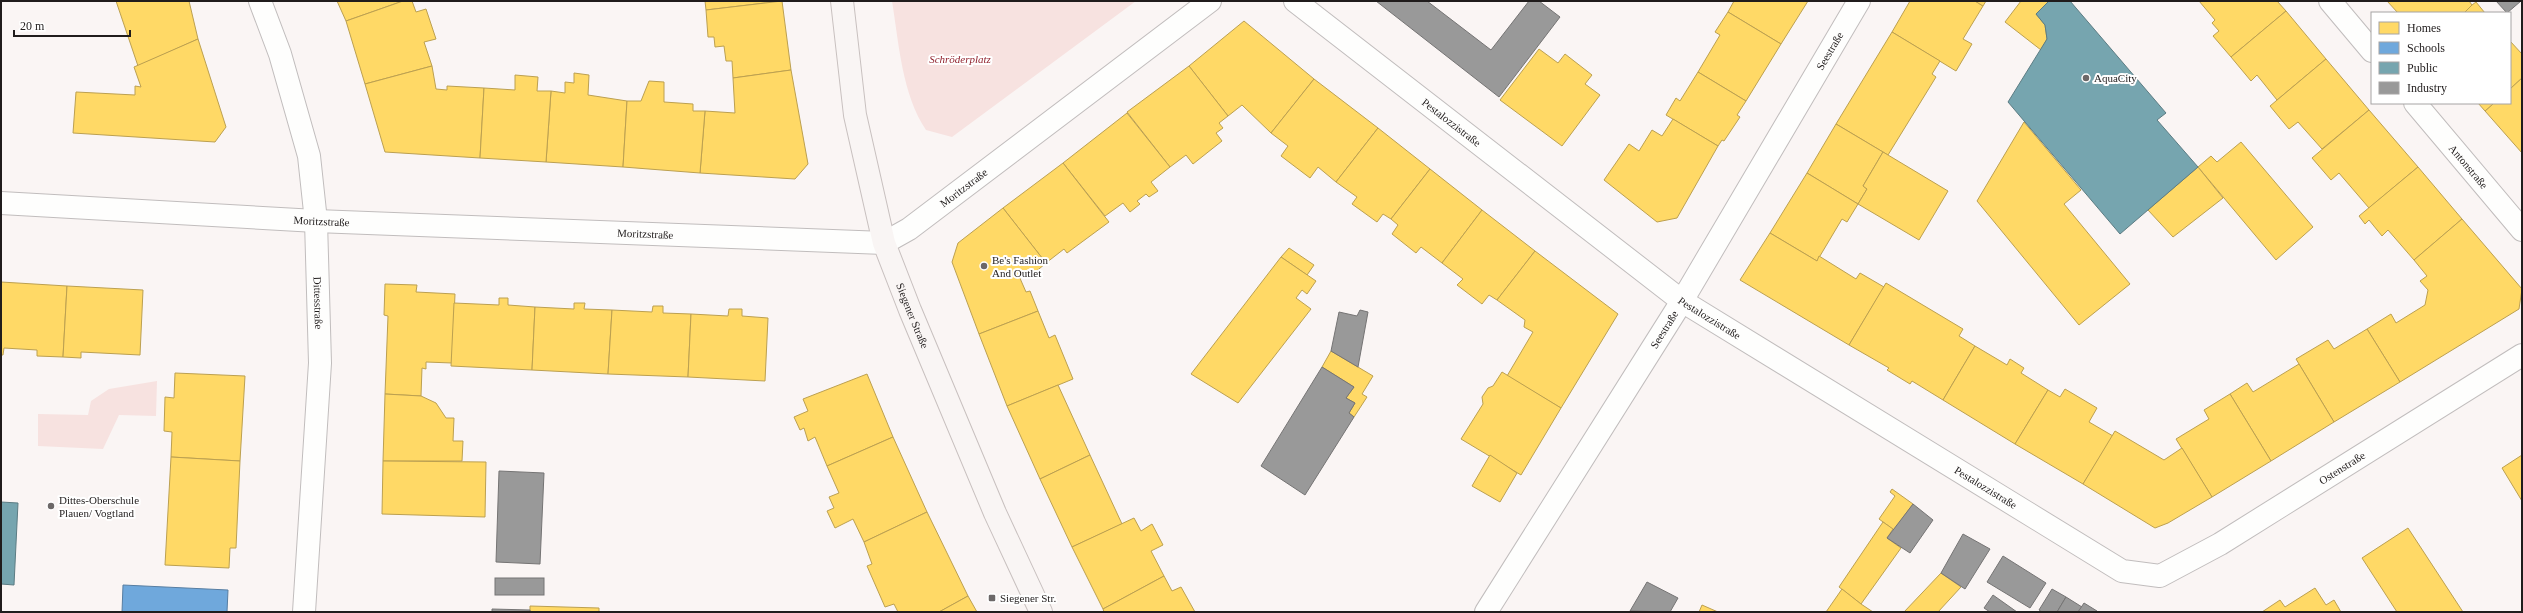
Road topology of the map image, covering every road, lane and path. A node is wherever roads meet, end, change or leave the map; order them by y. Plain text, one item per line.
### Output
1 (260, 1) edge
2 (842, 1) edge
3 (1210, 1) edge
4 (1295, 1) edge
5 (1859, 1) edge
6 (2330, 1) edge
7 (2371, 50) edge
8 (2416, 104) edge
9 (1, 203) edge
10 (316, 221) junction
11 (2522, 230) edge
12 (884, 243) junction
13 (1682, 302) junction
14 (2522, 355) edge
15 (2160, 576) joint
16 (304, 612) edge
17 (1042, 612) edge
18 (1486, 612) edge

1 - 10 street, Dittesstraße
2 - 12 main road, Siegener Straße
3 - 12 street, Moritzstraße
4 - 13 street, Pestalozzistraße
5 - 13 street, Seestraße
6 - 7 street
8 - 11 street, Antonstraße
9 - 10 street, Moritzstraße
10 - 12 street, Moritzstraße
10 - 16 street, Dittesstraße
12 - 17 main road, Siegener Straße
13 - 15 street, Pestalozzistraße
13 - 18 street, Seestraße
14 - 15 street, Ostenstraße

